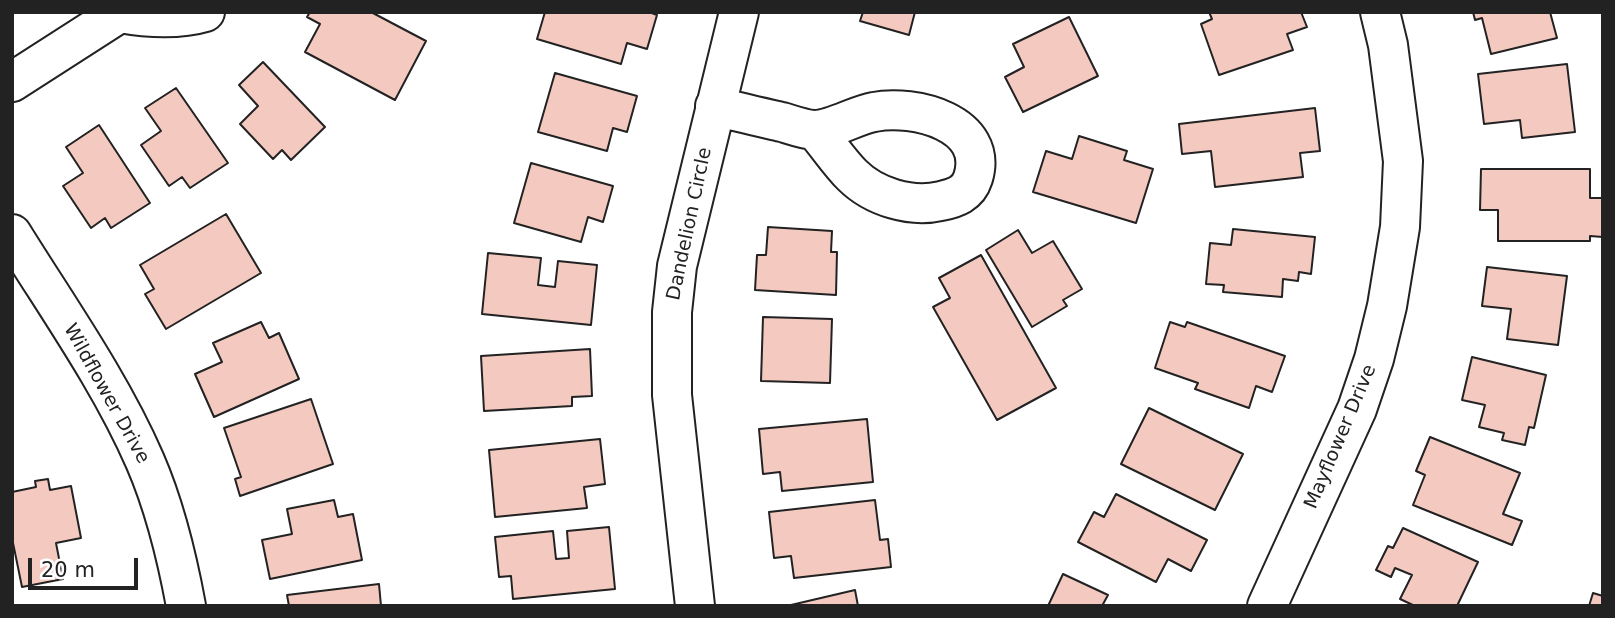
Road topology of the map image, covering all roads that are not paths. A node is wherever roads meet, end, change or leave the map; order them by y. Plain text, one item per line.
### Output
1 (205, 12) edge
2 (739, 12) edge
3 (1380, 12) edge
4 (120, 13) edge
5 (12, 82) edge
6 (715, 106) junction
7 (815, 130) dead end
8 (12, 233) edge
9 (186, 606) edge
10 (695, 606) edge
11 (1267, 606) edge

1 - 4 street
2 - 6 street, Dandelion Circle
3 - 11 street, Mayflower Drive
4 - 5 street
6 - 7 street
6 - 10 street, Dandelion Circle
8 - 9 street, Wildflower Drive

